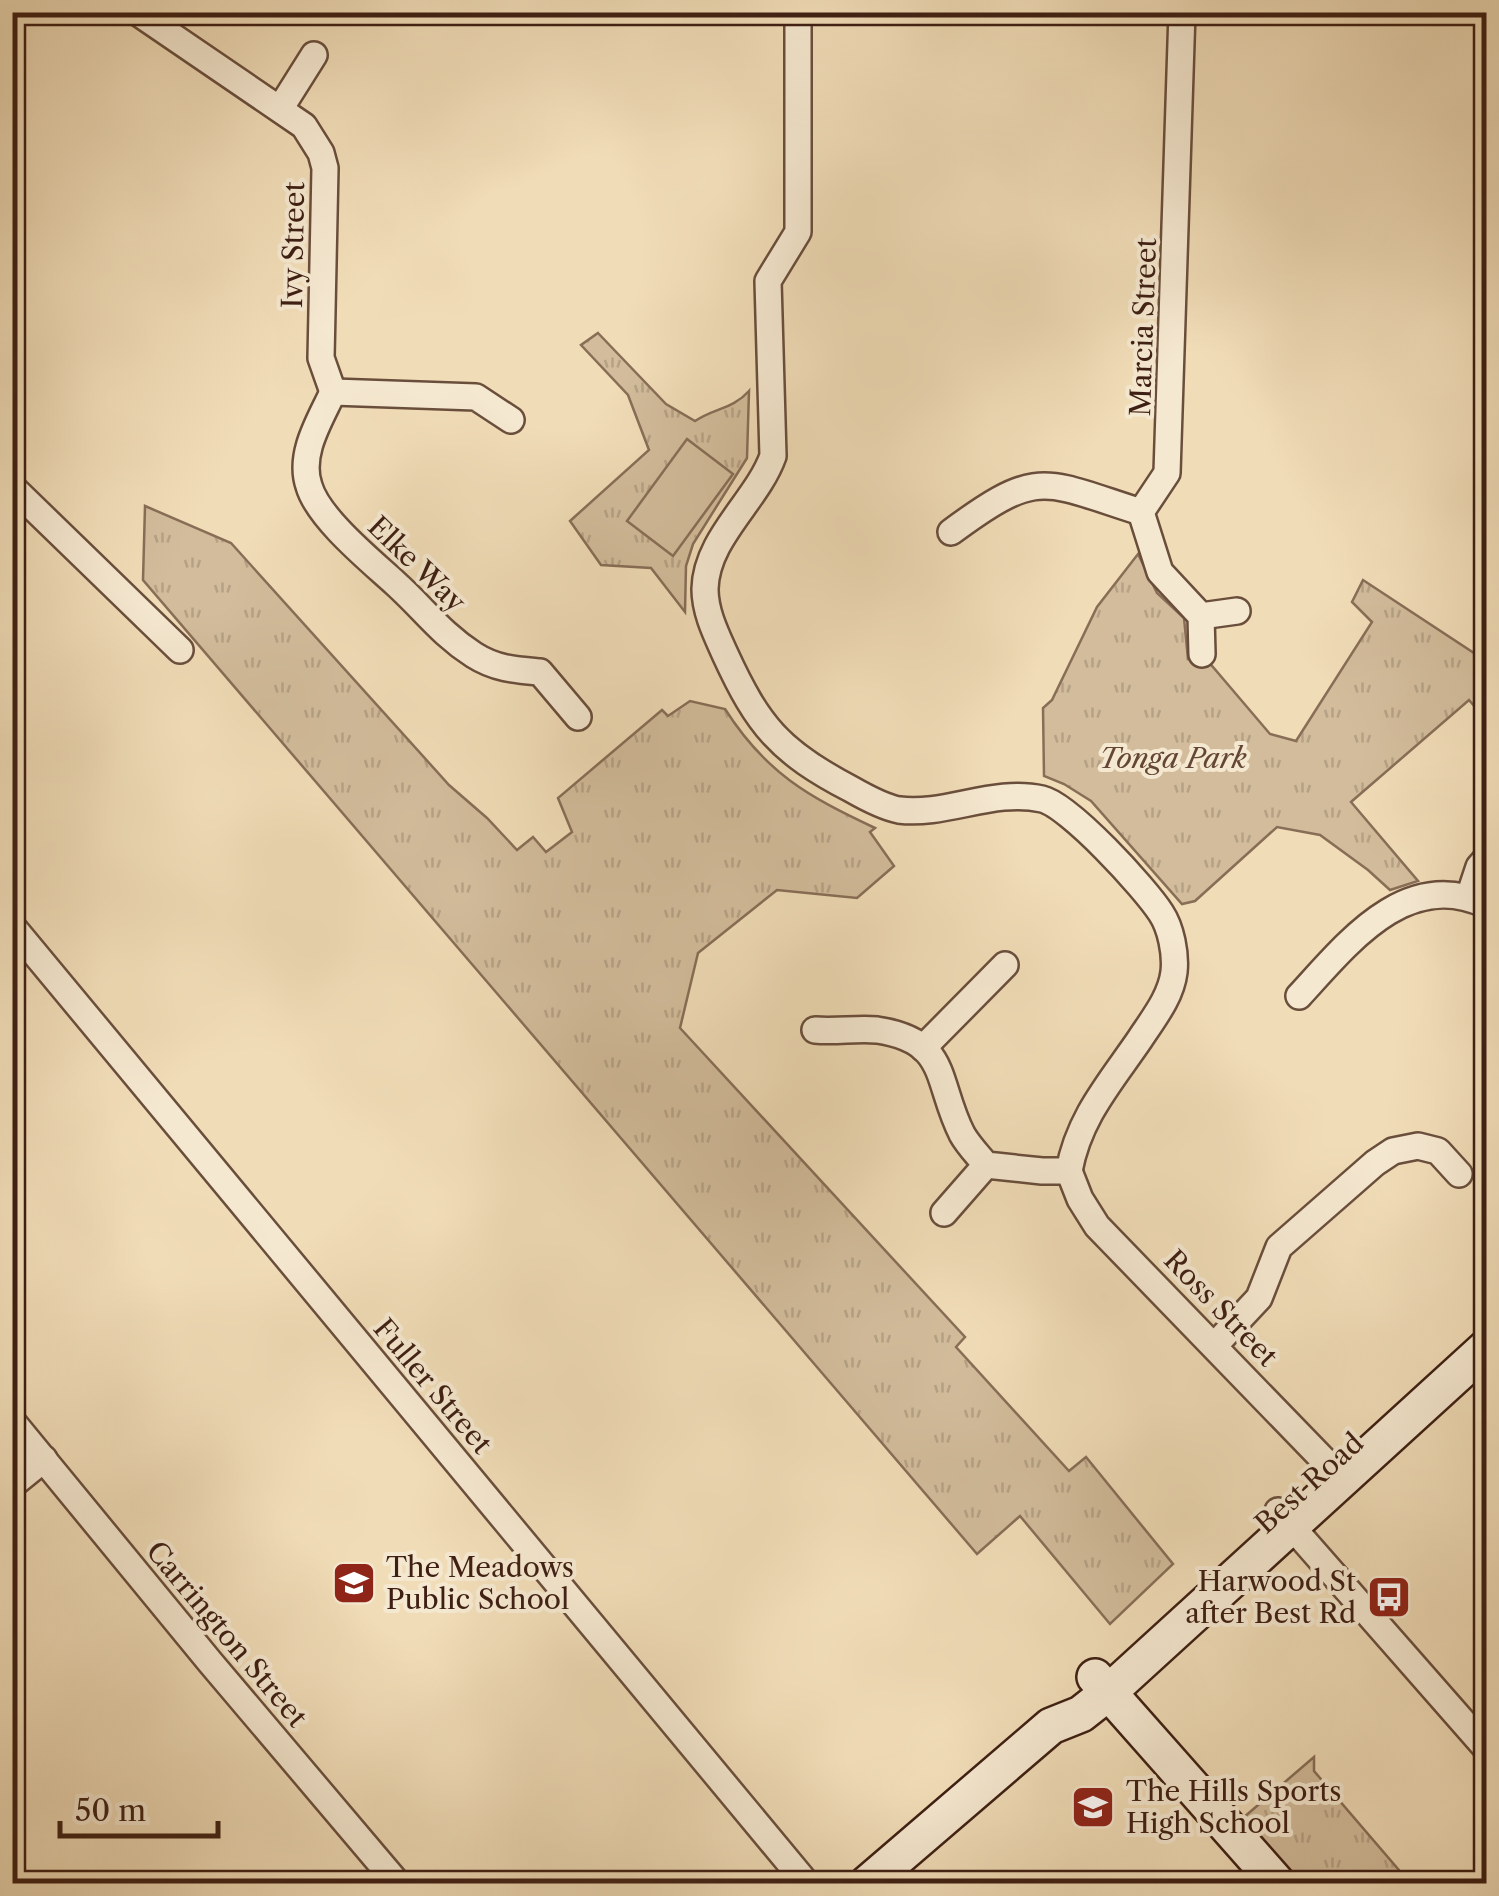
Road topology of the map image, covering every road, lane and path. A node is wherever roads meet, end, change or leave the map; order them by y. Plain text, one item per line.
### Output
1 (136, 12) edge
2 (798, 12) edge
3 (1182, 12) edge
4 (314, 56) dead end
5 (280, 109) junction
6 (333, 392) junction
7 (511, 420) dead end
8 (12, 487) edge
9 (1141, 512) junction
10 (951, 532) dead end
11 (1237, 611) dead end
12 (1202, 616) junction
13 (180, 650) dead end
14 (1202, 654) dead end
15 (578, 717) dead end
16 (1486, 858) edge
17 (1478, 901) edge
18 (12, 926) edge
19 (1005, 965) dead end
20 (1299, 996) dead end
21 (815, 1030) dead end
22 (924, 1048) junction
23 (986, 1164) junction
24 (1070, 1171) junction
25 (1459, 1174) dead end
26 (944, 1213) dead end
27 (1486, 1327) edge
28 (1215, 1344) junction
29 (1486, 1348) edge
30 (12, 1421) edge
31 (44, 1459) junction
32 (1336, 1472) junction
33 (12, 1485) edge
34 (1284, 1518) junction
35 (1102, 1684) junction
36 (1486, 1748) edge
37 (398, 1884) edge
38 (807, 1884) edge
39 (867, 1884) edge
40 (1278, 1884) edge

1 - 5 street, Ivy Street
2 - 24 street
3 - 9 street, Marcia Street
4 - 5 street
5 - 6 street, Ivy Street
6 - 7 street
6 - 15 street, Elke Way
8 - 13 street
9 - 10 street
9 - 12 street
11 - 12 street
12 - 14 street
16 - 17 street
17 - 20 street
18 - 38 street, Fuller Street
19 - 22 street
21 - 22 street
22 - 23 street
23 - 24 street
23 - 26 street
24 - 28 street, Ross Street
25 - 28 street
27 - 32 main road, Best Road
28 - 32 street, Ross Street
29 - 32 main road, Best Road
30 - 31 street, Carrington Street
31 - 33 street
31 - 37 street, Carrington Street
32 - 34 main road, Best Road
34 - 35 main road, Best Road
34 - 36 street
35 - 39 main road, Best Road
35 - 40 main road

